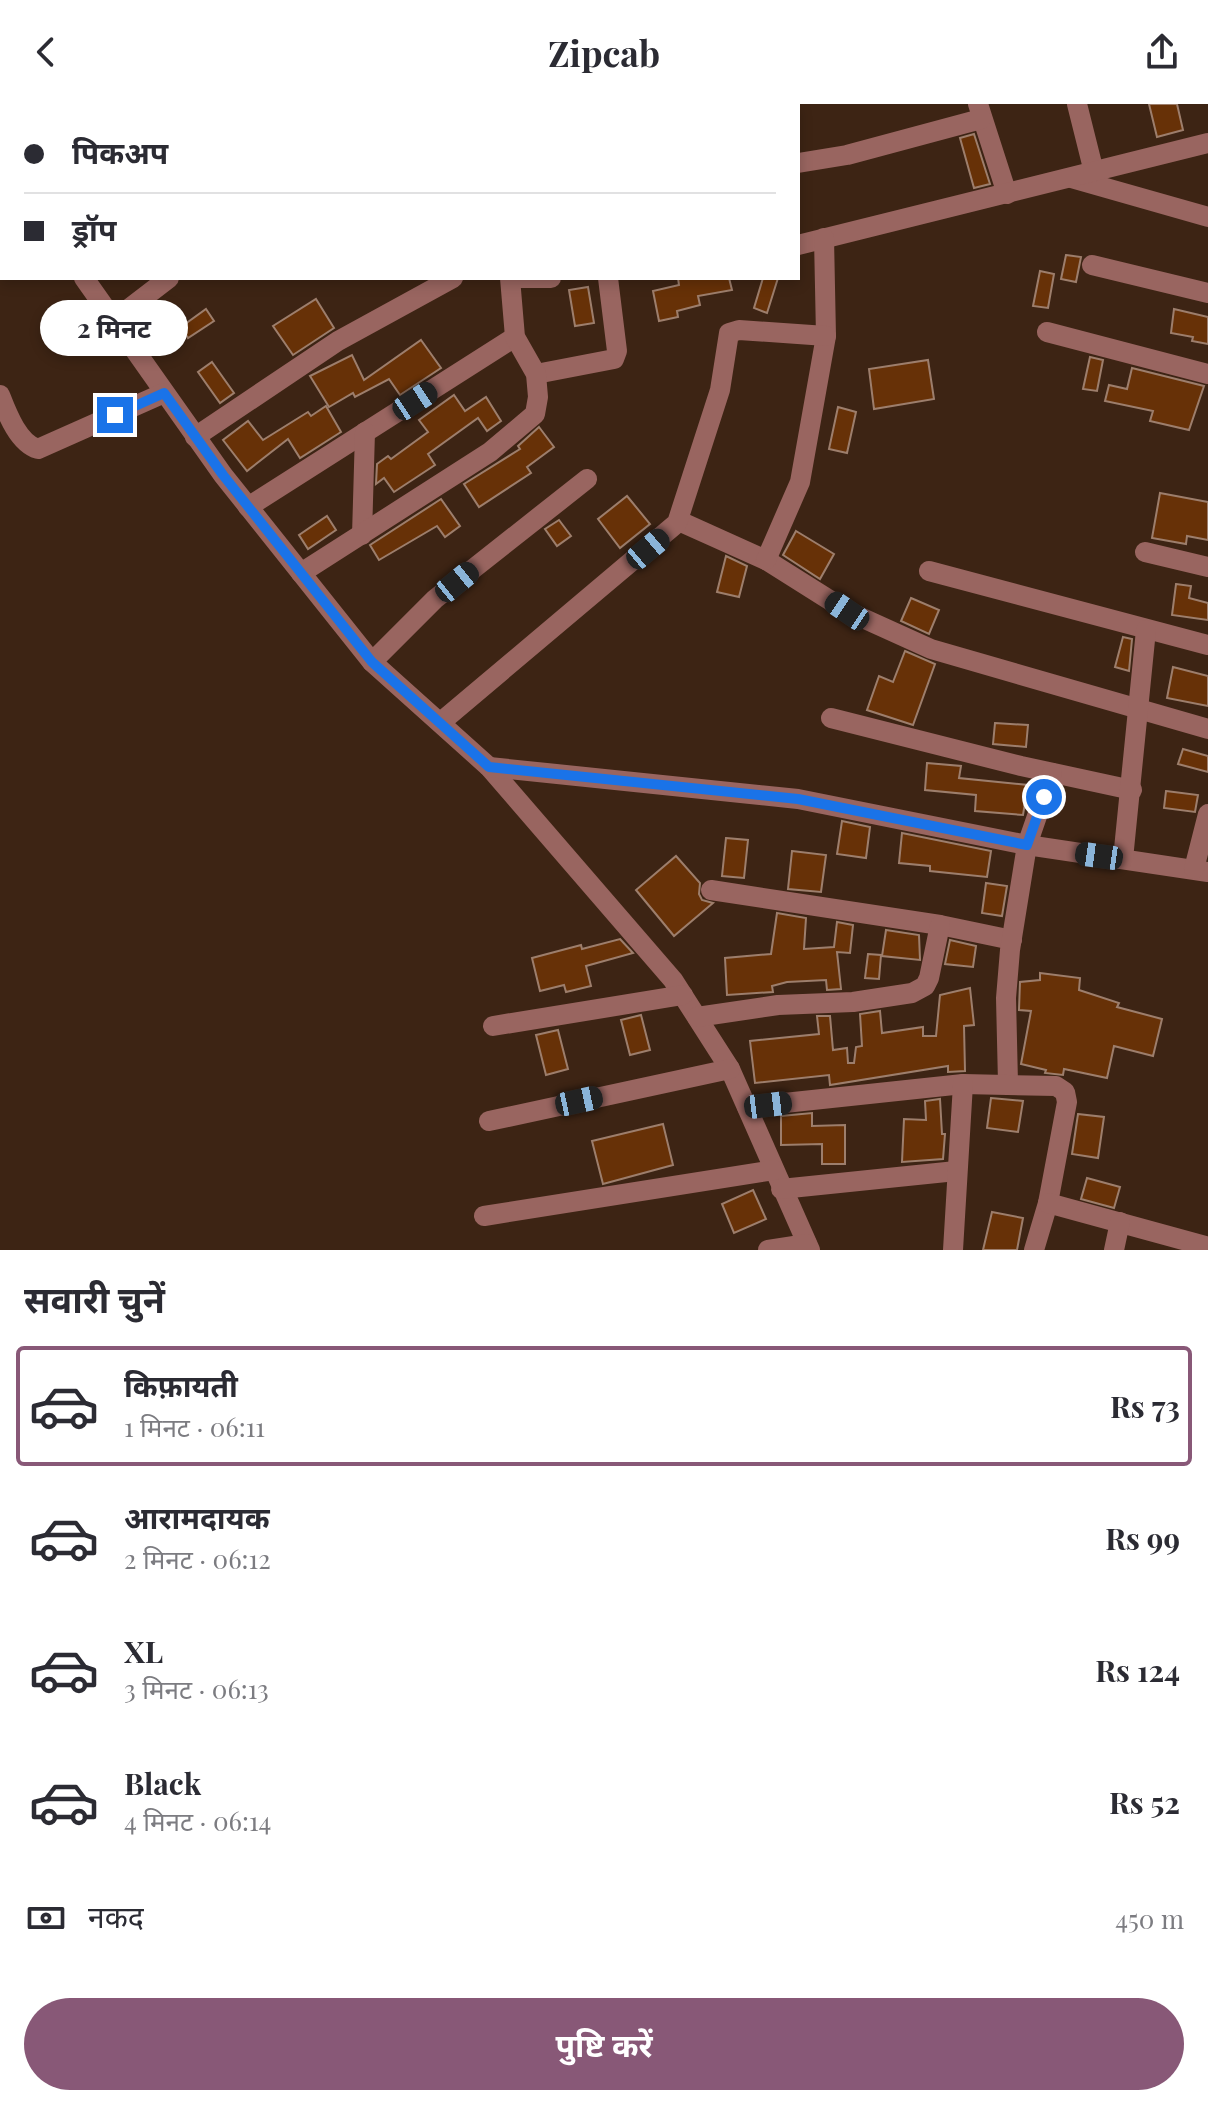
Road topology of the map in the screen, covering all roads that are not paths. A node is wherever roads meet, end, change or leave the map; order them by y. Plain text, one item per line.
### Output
1 (1077, 104) edge
2 (980, 112) edge
3 (1208, 143) edge
4 (800, 163) edge
5 (1094, 172) junction
6 (1071, 178) junction
7 (1007, 194) junction
8 (1208, 217) edge
9 (824, 238) junction
10 (800, 244) edge
11 (1092, 265) dead end
12 (85, 280) edge
13 (166, 280) edge
14 (449, 280) edge
15 (510, 280) edge
16 (608, 280) edge
17 (1208, 293) edge
18 (113, 321) junction
19 (1047, 332) dead end
20 (826, 336) junction
21 (515, 337) junction
22 (536, 374) junction
23 (1208, 374) edge
24 (164, 393) junction
25 (0, 395) edge
26 (6, 423) edge
27 (365, 432) junction
28 (195, 437) junction
29 (587, 479) dead end
30 (248, 507) junction
31 (679, 521) junction
32 (362, 535) junction
33 (1145, 552) dead end
34 (766, 560) junction
35 (1208, 567) edge
36 (929, 571) dead end
37 (301, 573) junction
38 (1146, 630) junction
39 (1208, 645) edge
40 (372, 662) junction
41 (1136, 709) junction
42 (831, 718) dead end
43 (441, 722) junction
44 (1208, 729) edge
45 (489, 767) junction
46 (1052, 773) junction
47 (1132, 790) junction
48 (1208, 814) edge
49 (1027, 845) junction
50 (1123, 859) junction
51 (1201, 870) edge
52 (711, 890) dead end
53 (940, 925) junction
54 (1012, 940) junction
55 (683, 995) junction
56 (697, 1017) junction
57 (493, 1026) dead end
58 (730, 1069) junction
59 (1008, 1083) junction
60 (963, 1084) junction
61 (747, 1107) junction
62 (489, 1121) dead end
63 (956, 1171) junction
64 (778, 1180) junction
65 (1048, 1203) junction
66 (484, 1216) dead end
67 (1120, 1222) junction
68 (1206, 1243) edge
69 (808, 1247) edge
70 (768, 1250) edge
71 (953, 1250) edge
72 (1034, 1250) edge
73 (1114, 1250) edge

1 - 5 street
2 - 4 street
2 - 7 street
3 - 5 street
5 - 6 street
6 - 7 street
6 - 8 street
7 - 9 street
9 - 10 street
9 - 20 street
11 - 17 street
12 - 18 street
13 - 18 street
14 - 28 street
15 - 21 street
16 - 22 street
18 - 24 street
19 - 23 street
20 - 31 street
20 - 34 street
21 - 22 street
21 - 27 street
22 - 32 street
24 - 26 street
24 - 28 street
25 - 26 street
27 - 30 street
27 - 32 street
28 - 30 street
29 - 40 street
30 - 37 street
31 - 34 street
31 - 43 street
32 - 37 street
33 - 35 street
34 - 41 street
36 - 38 street
37 - 40 street
38 - 39 street
38 - 41 street
40 - 43 street
41 - 44 street
41 - 47 street
42 - 46 street
43 - 45 street
45 - 49 street
45 - 55 street
46 - 47 street
46 - 49 street
47 - 50 street
48 - 51 street
49 - 50 street
49 - 54 street
50 - 51 street
52 - 53 street
53 - 54 street
53 - 56 street
54 - 59 street
55 - 56 street
55 - 57 street
56 - 58 street
58 - 61 street
58 - 62 street
59 - 60 street
59 - 65 street
60 - 61 street
60 - 63 street
61 - 64 street
63 - 64 street
63 - 71 street
64 - 66 street
64 - 69 street
65 - 67 street
65 - 72 street
67 - 68 street
67 - 73 street
69 - 70 street

